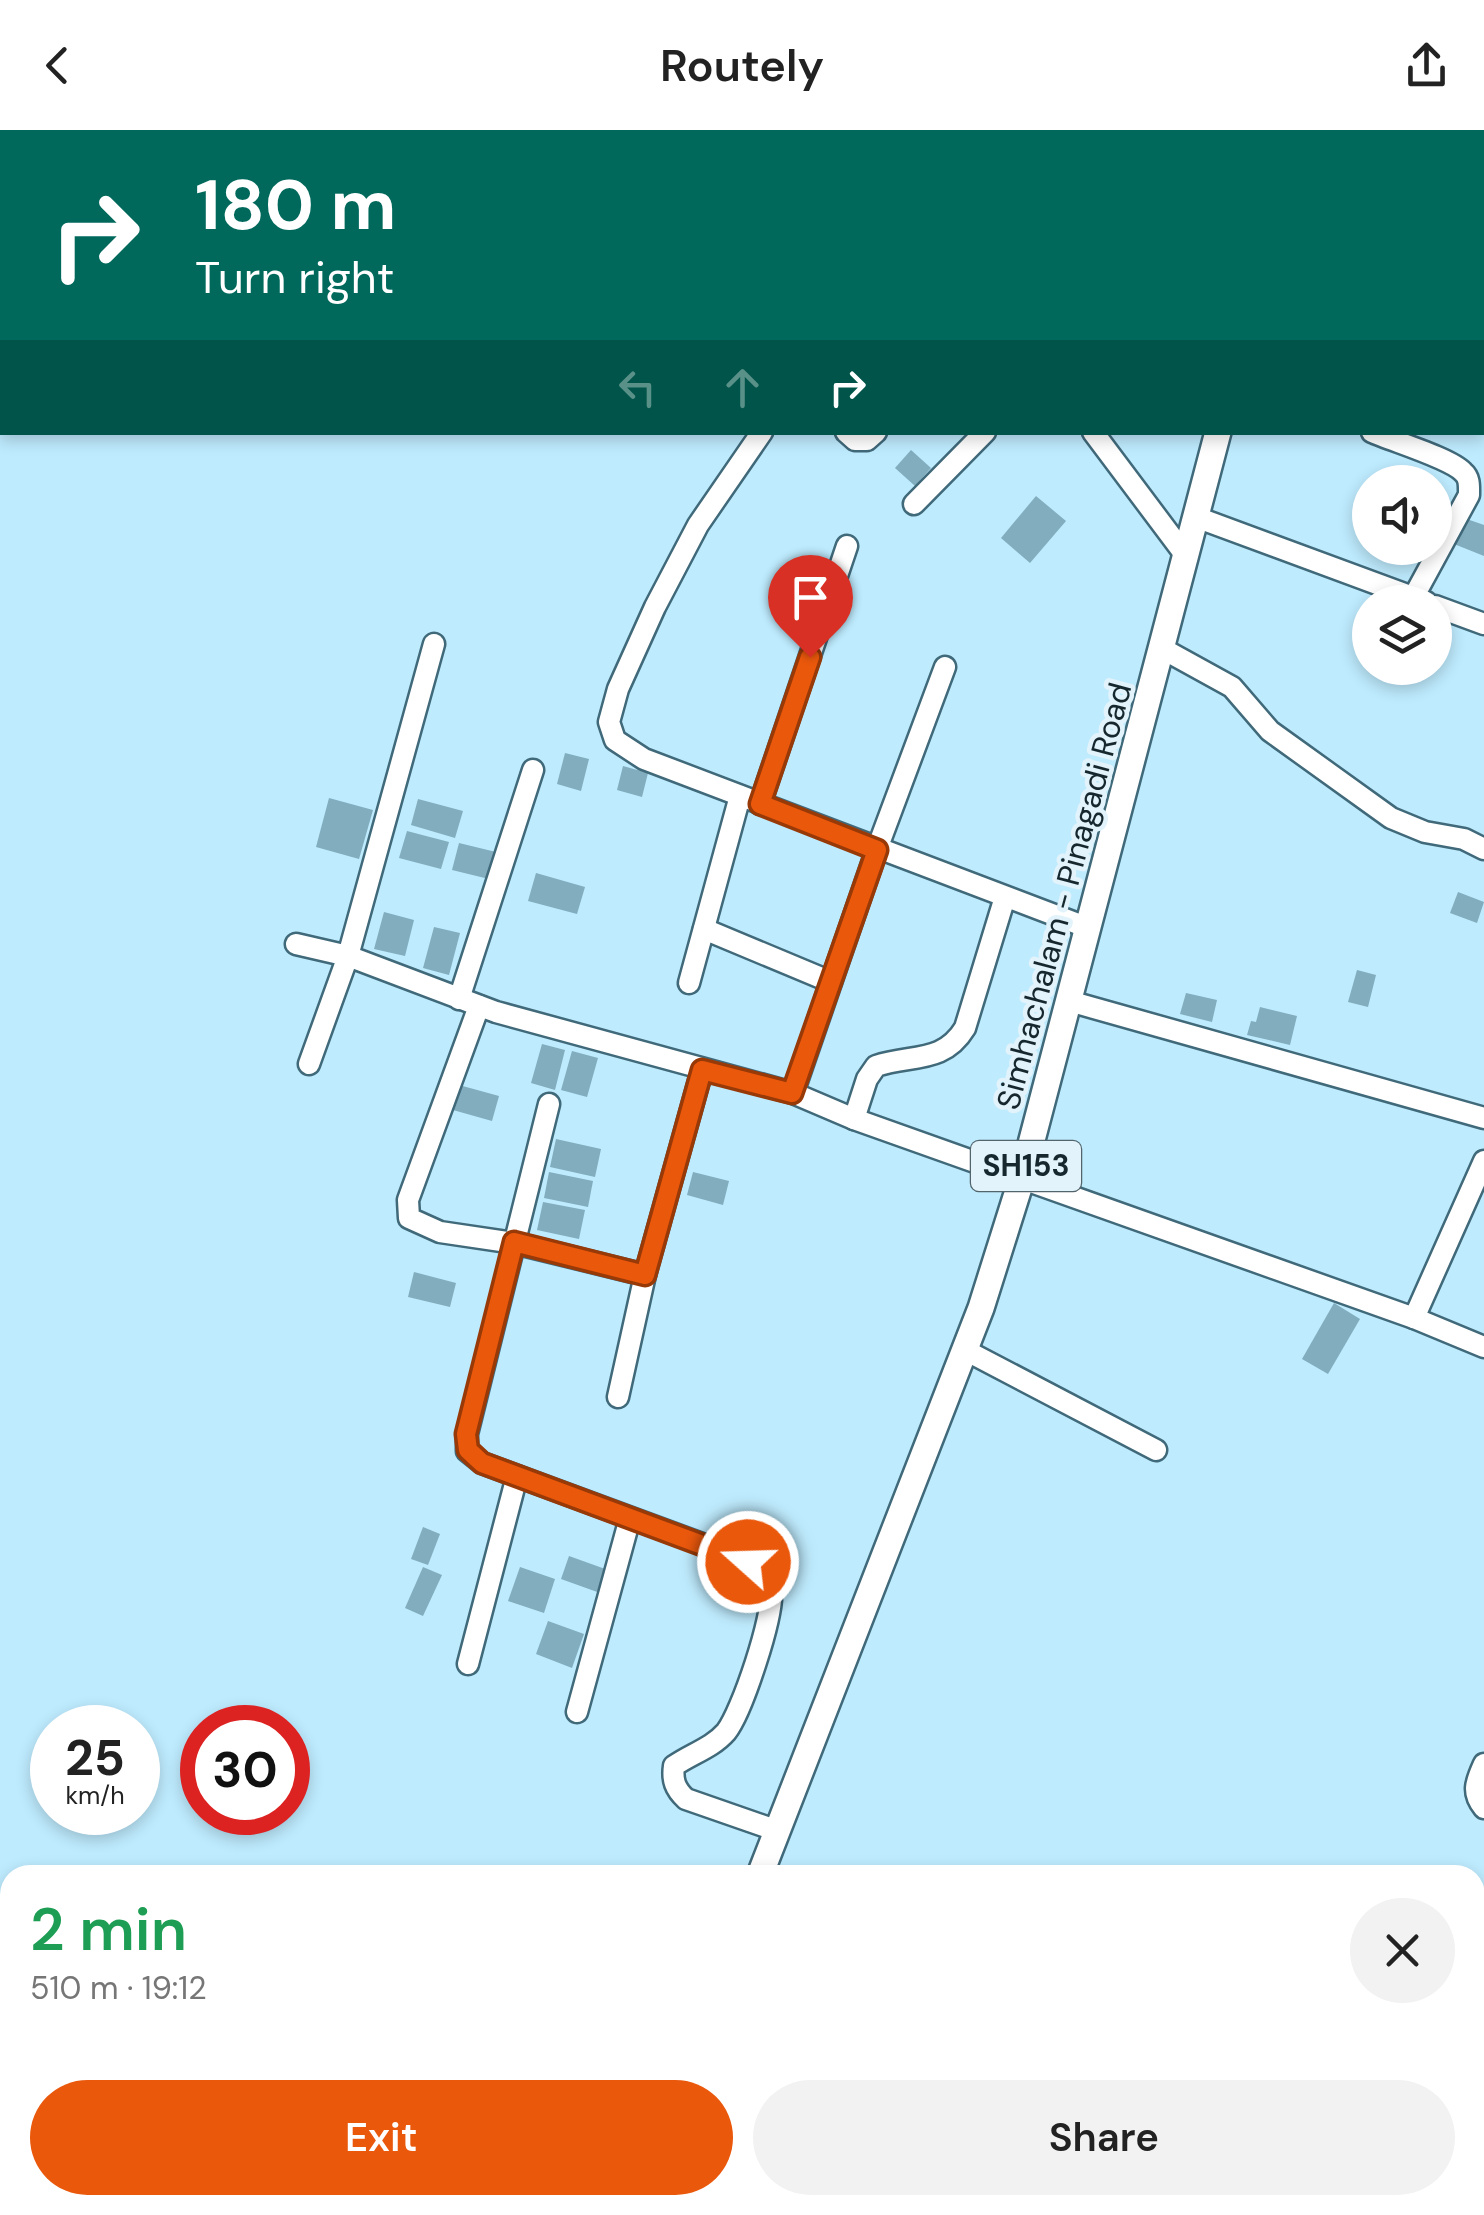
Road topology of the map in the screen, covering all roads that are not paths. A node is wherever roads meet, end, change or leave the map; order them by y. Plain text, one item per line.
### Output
1 (760, 435) edge
2 (849, 435) edge
3 (873, 435) edge
4 (982, 435) edge
5 (1095, 435) edge
6 (1217, 435) edge
7 (1379, 435) edge
8 (914, 504) dead end
9 (1196, 516) junction
10 (847, 546) dead end
11 (1186, 556) junction
12 (1380, 585) edge
13 (1427, 585) edge
14 (1452, 612) edge
15 (1484, 624) edge
16 (434, 644) dead end
17 (1163, 649) junction
18 (945, 667) dead end
19 (532, 770) dead end
20 (750, 800) junction
21 (1484, 849) edge
22 (877, 850) junction
23 (1005, 897) junction
24 (1086, 926) junction
25 (704, 929) junction
26 (296, 944) dead end
27 (348, 956) junction
28 (689, 982) dead end
29 (831, 982) junction
30 (1070, 1001) junction
31 (469, 1002) junction
32 (309, 1064) dead end
33 (702, 1070) junction
34 (792, 1093) junction
35 (549, 1104) dead end
36 (1484, 1118) edge
37 (854, 1119) junction
38 (1484, 1161) edge
39 (1022, 1178) junction
40 (514, 1242) junction
41 (645, 1275) junction
42 (1414, 1318) junction
43 (1484, 1347) edge
44 (965, 1350) junction
45 (618, 1397) dead end
46 (1156, 1450) dead end
47 (517, 1476) junction
48 (630, 1518) junction
49 (468, 1664) dead end
50 (577, 1712) dead end
51 (1484, 1764) edge
52 (1484, 1808) edge
53 (778, 1831) junction
54 (764, 1865) edge

1 - 20 street
2 - 3 street
4 - 8 street
5 - 11 street
6 - 9 main road, Simhachalam - Pinagadi Road / SH153
7 - 13 street
9 - 11 main road, Simhachalam - Pinagadi Road / SH153
9 - 12 street
10 - 20 street
11 - 17 main road, Simhachalam - Pinagadi Road / SH153
14 - 15 street
16 - 27 street
17 - 21 street
17 - 24 main road, Simhachalam - Pinagadi Road / SH153
18 - 22 street
19 - 31 street
20 - 22 street
20 - 25 street
22 - 23 street
22 - 29 street
23 - 24 street
23 - 37 street
24 - 30 main road, Simhachalam - Pinagadi Road / SH153
25 - 28 street
25 - 29 street
26 - 27 street
27 - 31 street
27 - 32 street
29 - 34 street
30 - 36 street
30 - 39 main road, Simhachalam - Pinagadi Road / SH153
31 - 33 street
31 - 40 street
33 - 34 street
33 - 41 street
34 - 37 street
35 - 40 street
37 - 39 street
38 - 42 street
39 - 42 street
39 - 44 main road, Simhachalam - Pinagadi Road / SH153
40 - 41 street
40 - 47 street
41 - 45 street
42 - 43 street
44 - 46 street
44 - 53 main road, Simhachalam - Pinagadi Road / SH153
47 - 48 street
47 - 49 street
48 - 50 street
48 - 53 street
51 - 52 street
53 - 54 main road, Simhachalam - Pinagadi Road / SH153

